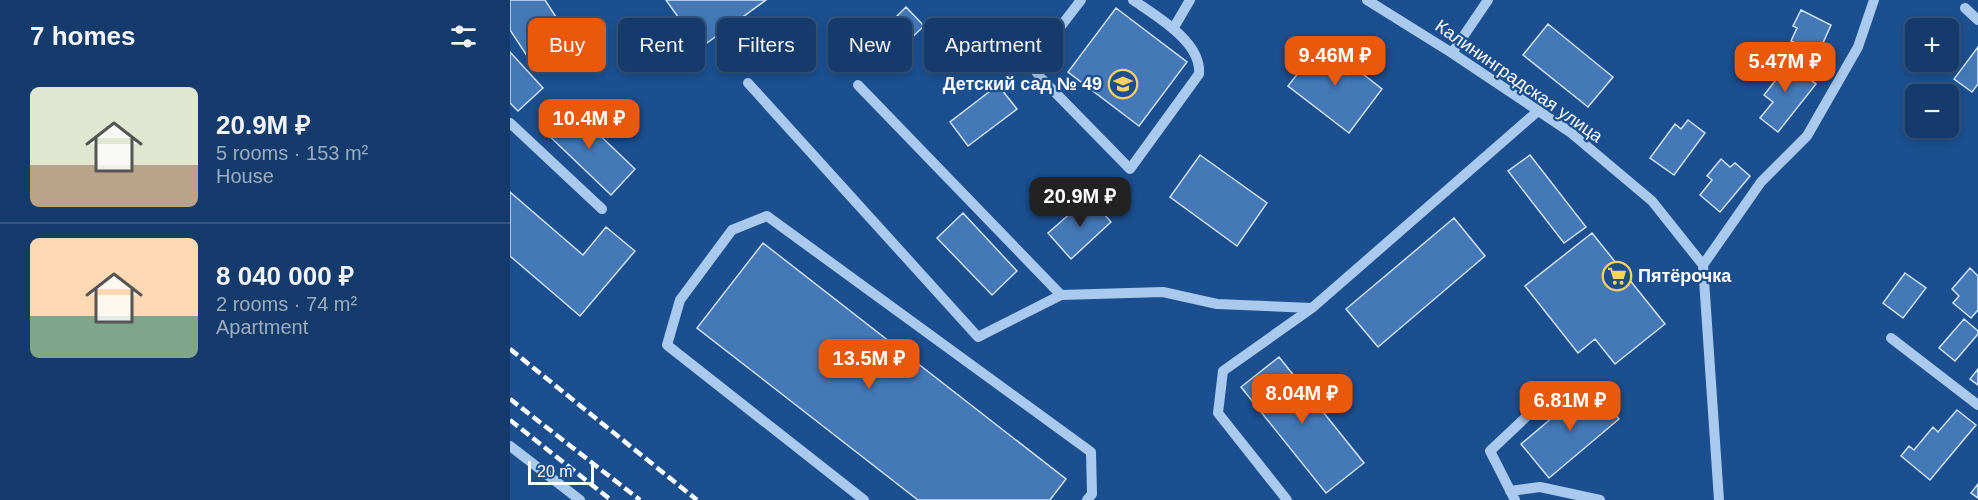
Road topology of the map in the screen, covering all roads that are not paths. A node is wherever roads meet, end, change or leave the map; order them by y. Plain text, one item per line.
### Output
1 (1081, 0) edge
2 (1133, 0) edge
3 (1190, 0) edge
4 (1367, 0) edge
5 (1488, 0) edge
6 (1874, 0) edge
7 (1965, 8) dead end
8 (1978, 20) edge
9 (1173, 28) junction
10 (1452, 53) junction
11 (748, 83) dead end
12 (858, 85) dead end
13 (1538, 111) junction
14 (510, 123) edge
15 (602, 209) dead end
16 (1703, 265) junction
17 (1061, 295) junction
18 (1312, 309) junction
19 (1891, 338) dead end
20 (1558, 387) dead end
21 (1978, 405) edge
22 (510, 446) edge
23 (1513, 496) edge
24 (580, 500) edge
25 (864, 500) edge
26 (1087, 500) edge
27 (1287, 500) edge
28 (1600, 500) edge
29 (1719, 500) edge

1 - 9 street
2 - 9 street
3 - 9 street
4 - 10 street, Калининградская улица
5 - 10 street
6 - 16 street
7 - 8 street
10 - 13 street, Калининградская улица
11 - 17 street
12 - 17 street
13 - 16 street, Калининградская улица
13 - 18 street
14 - 15 street
16 - 29 street
17 - 18 street
18 - 27 street
19 - 21 street
20 - 23 street
22 - 24 street
23 - 28 street
25 - 26 street

